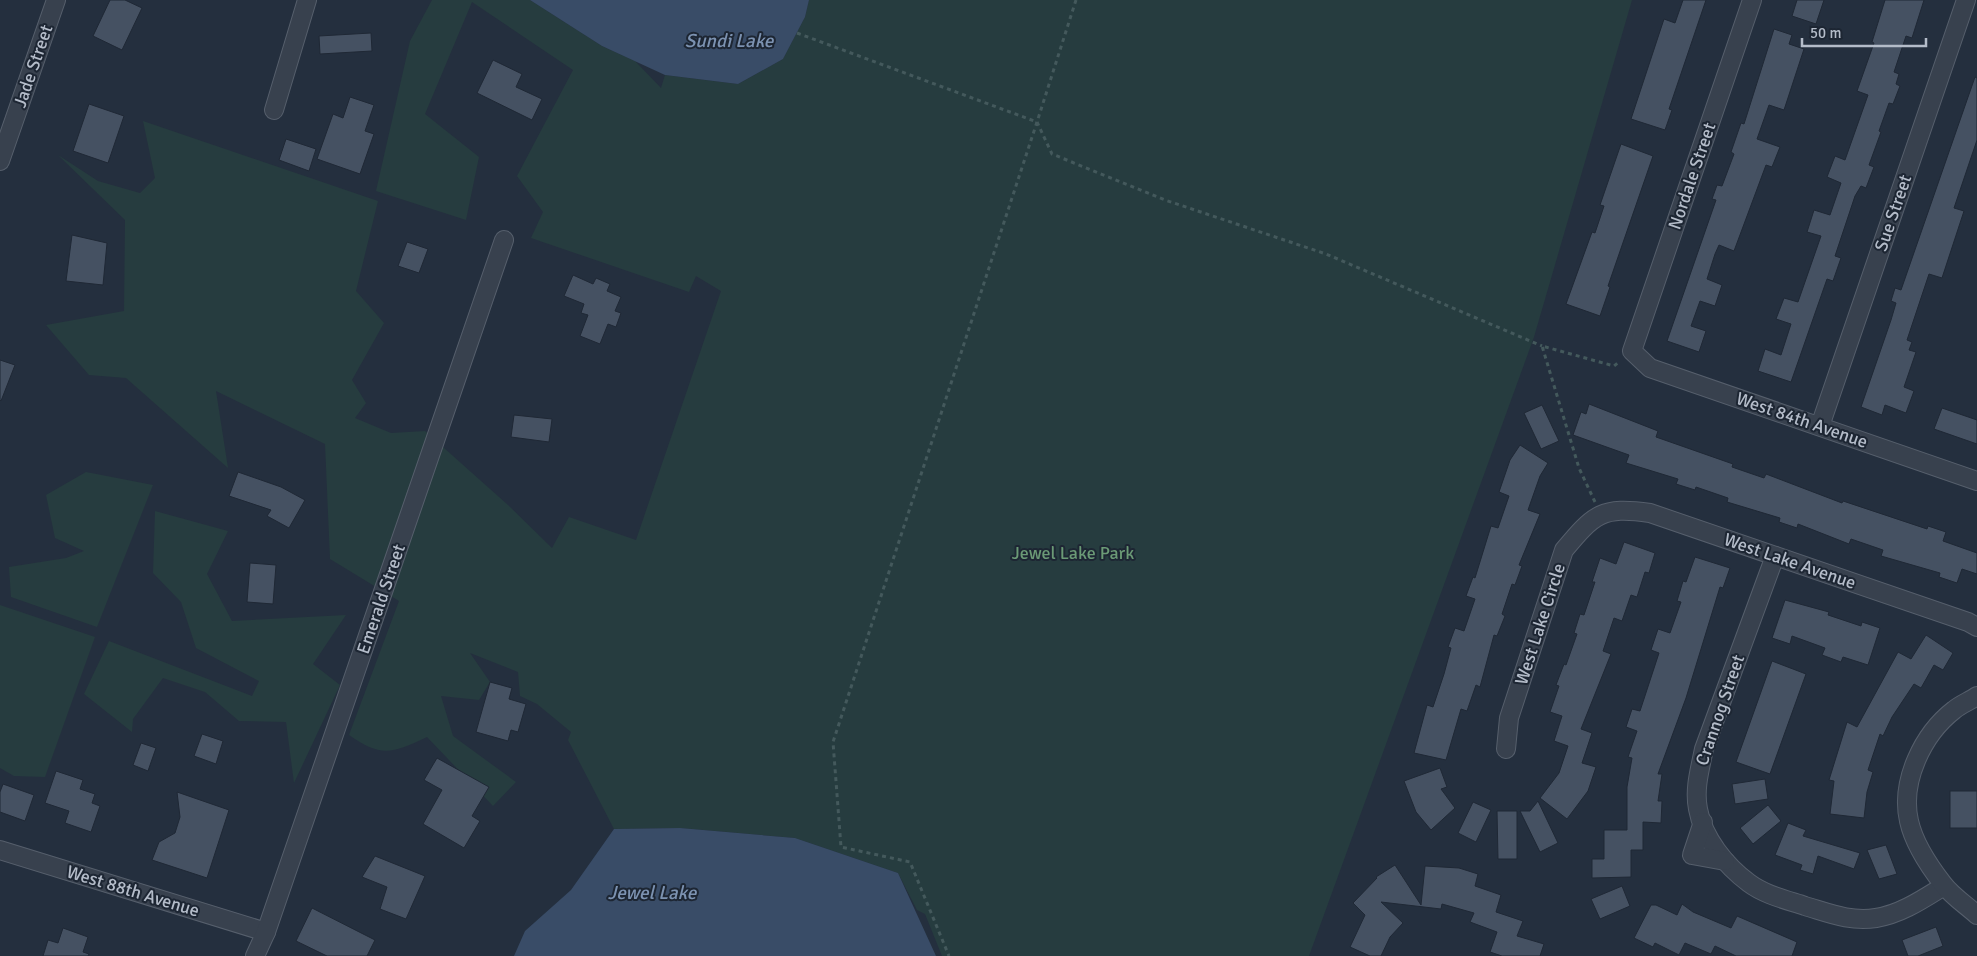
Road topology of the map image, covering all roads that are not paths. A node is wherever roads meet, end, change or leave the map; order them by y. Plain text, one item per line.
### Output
1 (56, 0) edge
2 (307, 0) edge
3 (1752, 0) edge
4 (1966, 0) edge
5 (274, 110) dead end
6 (0, 161) edge
7 (504, 240) dead end
8 (1632, 351) joint
9 (1820, 426) junction
10 (1977, 481) edge
11 (1600, 514) joint
12 (1775, 556) junction
13 (1977, 627) edge
14 (1977, 696) edge
15 (1506, 749) dead end
16 (1703, 822) junction
17 (0, 850) edge
18 (1725, 861) junction
19 (1944, 886) junction
20 (1977, 915) edge
21 (266, 932) junction
22 (255, 956) edge

1 - 6 street, Jade Street
2 - 5 street
3 - 8 street, Nordale Street
4 - 9 street, Sue Street
7 - 21 street, Emerald Street
8 - 9 street, West 84th Avenue
9 - 10 street, West 84th Avenue
11 - 12 street, West Lake Avenue
11 - 15 street, West Lake Circle
12 - 13 street, West Lake Avenue
12 - 16 street, Crannog Street
14 - 19 street
16 - 18 street, Crannog Street
16 - 18 street
17 - 21 street, West 88th Avenue
18 - 19 street, Crannog Street
19 - 20 street
21 - 22 street, Emerald Street

